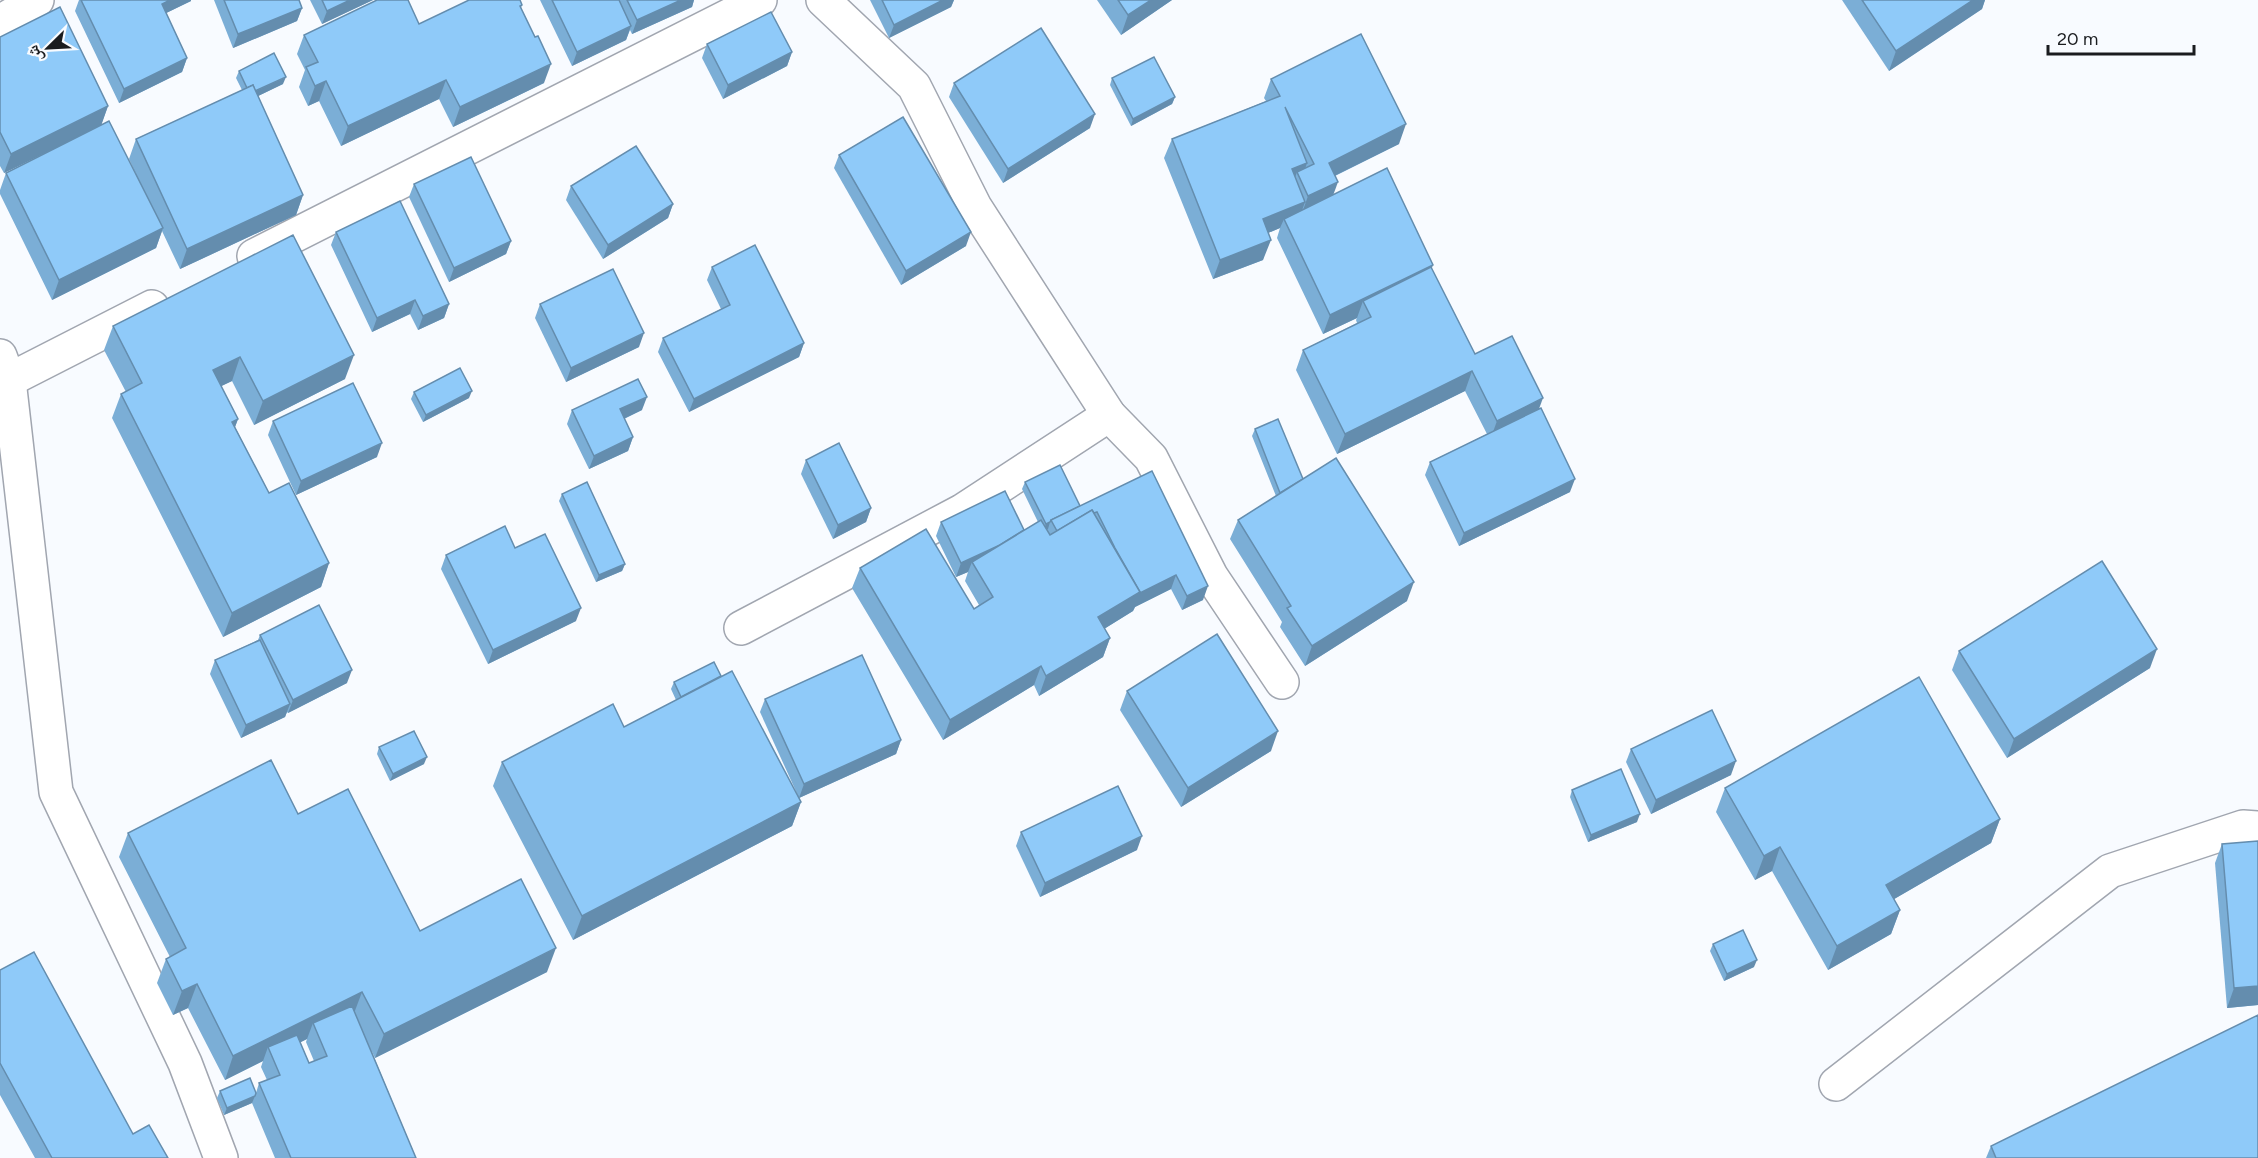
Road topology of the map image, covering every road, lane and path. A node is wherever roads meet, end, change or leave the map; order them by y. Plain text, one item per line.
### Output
1 (37, 0) edge
2 (760, 0) edge
3 (823, 0) edge
4 (0, 22) edge
5 (231, 267) edge
6 (178, 294) edge
7 (4, 368) edge
8 (1109, 415) junction
9 (741, 628) dead end
10 (1282, 682) dead end
11 (2258, 828) edge
12 (1836, 1084) dead end
13 (221, 1158) edge

1 - 4 street
2 - 5 street
3 - 8 street
6 - 7 street
7 - 13 street
8 - 9 street
8 - 10 street
11 - 12 street

